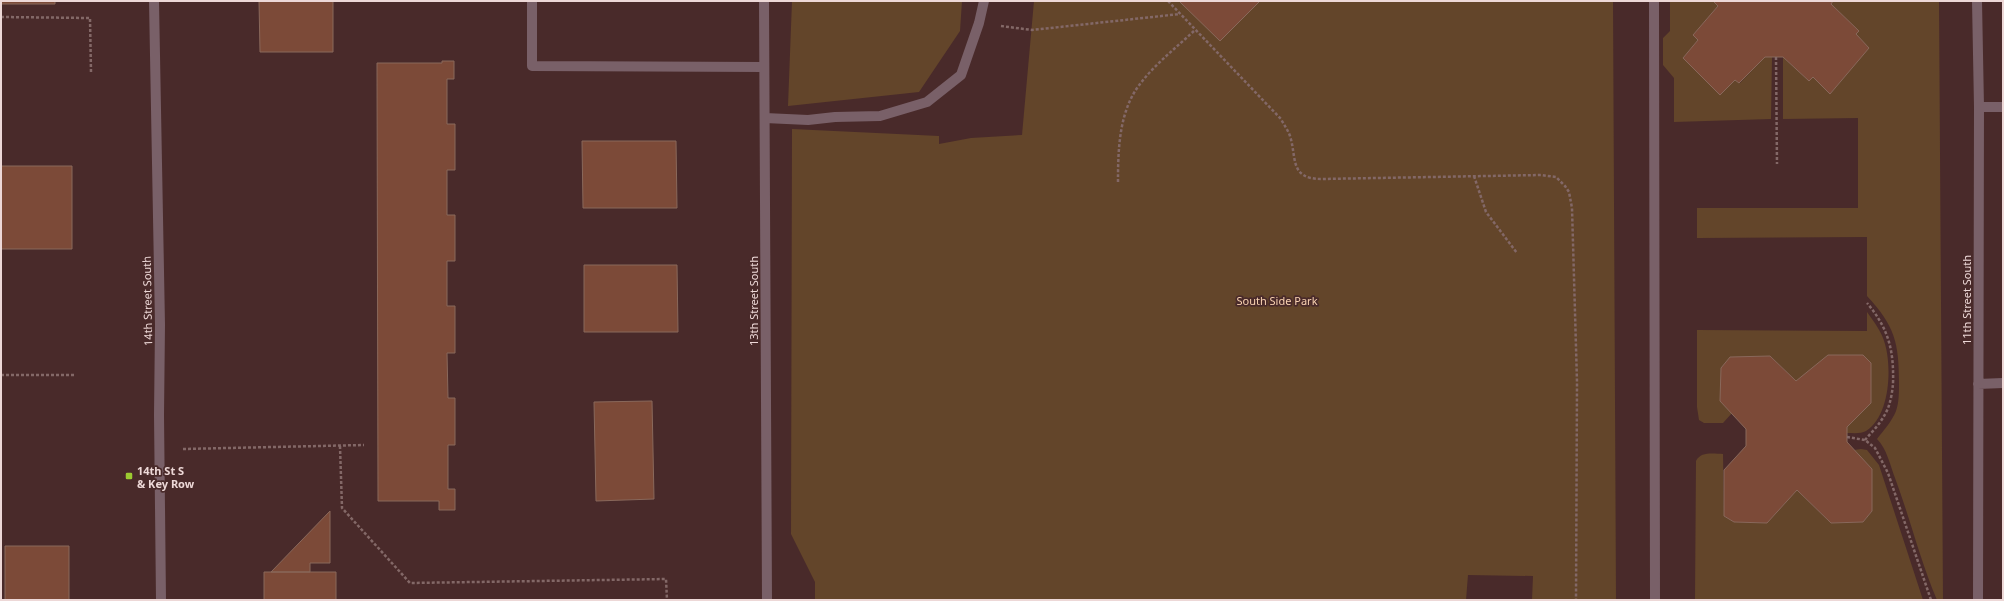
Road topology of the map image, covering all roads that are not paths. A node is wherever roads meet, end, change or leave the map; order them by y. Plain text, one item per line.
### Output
1 (154, 1) edge
2 (532, 1) edge
3 (764, 1) edge
4 (984, 1) edge
5 (1654, 1) edge
6 (1977, 1) edge
7 (764, 67) junction
8 (1979, 107) junction
9 (2003, 107) edge
10 (765, 118) junction
11 (2003, 383) edge
12 (1978, 384) junction
13 (161, 600) edge
14 (767, 600) edge
15 (1655, 600) edge
16 (1978, 600) edge

1 - 13 street, 14th Street South
2 - 7 street
3 - 7 street, 13th Street South
4 - 10 street
5 - 15 street
6 - 8 street, 11th Street South
7 - 10 street, 13th Street South
8 - 9 street
8 - 12 street, 11th Street South
10 - 14 street, 13th Street South
11 - 12 street
12 - 16 street, 11th Street South

